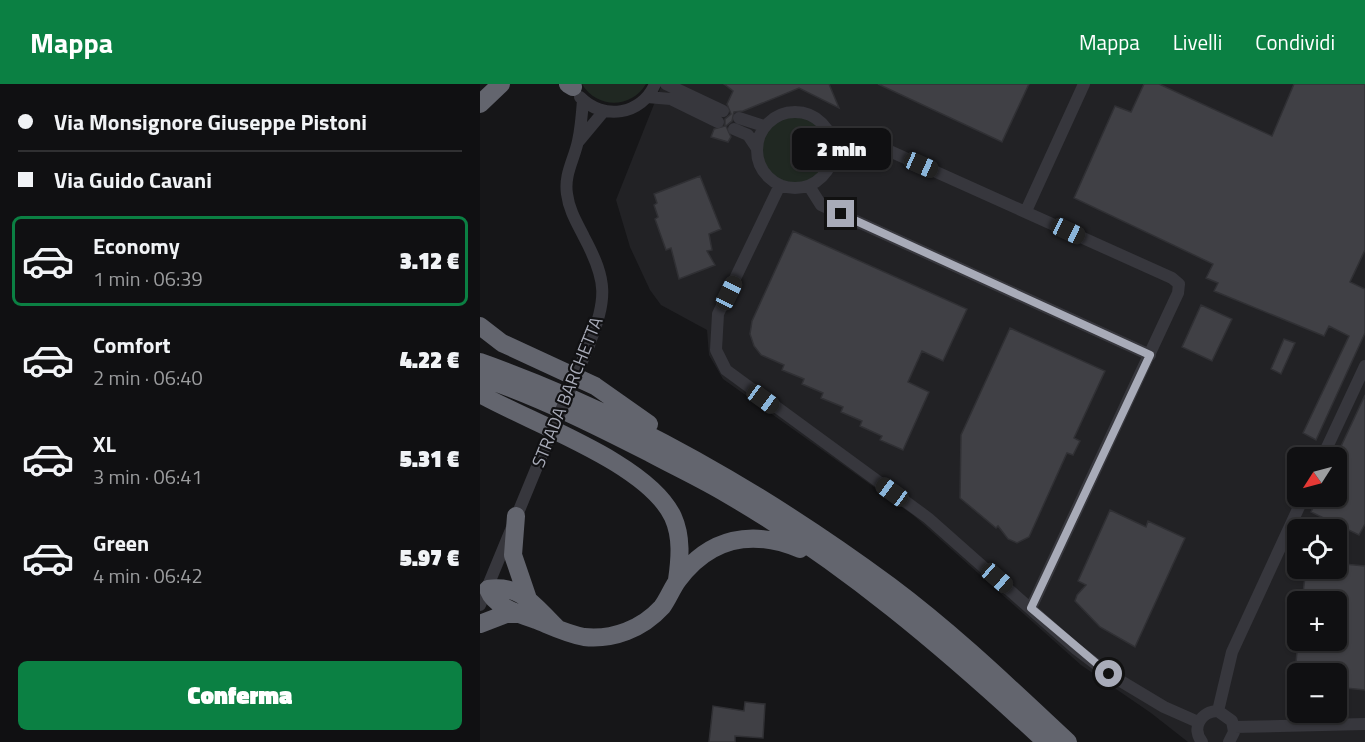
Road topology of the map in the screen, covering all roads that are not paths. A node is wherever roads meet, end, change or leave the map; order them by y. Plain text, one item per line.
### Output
1 (501, 84) edge
2 (655, 84) edge
3 (666, 84) edge
4 (1084, 84) edge
5 (574, 89) edge
6 (648, 97) junction
7 (480, 104) edge
8 (604, 111) junction
9 (764, 126) junction
10 (832, 139) junction
11 (578, 142) junction
12 (756, 147) junction
13 (780, 185) junction
14 (809, 186) junction
15 (1026, 212) junction
16 (480, 326) edge
17 (1150, 355) junction
18 (480, 362) edge
19 (1365, 366) edge
20 (480, 377) edge
21 (480, 393) edge
22 (1327, 447) edge
23 (714, 470) junction
24 (1299, 507) edge
25 (516, 516) junction
26 (849, 575) junction
27 (678, 580) junction
28 (488, 589) junction
29 (480, 605) edge
30 (524, 606) junction
31 (1031, 608) junction
32 (480, 624) edge
33 (1218, 711) junction
34 (1198, 722) junction
35 (1365, 724) edge
36 (1234, 727) junction
37 (1046, 742) edge
38 (1068, 742) edge
39 (1202, 742) edge
40 (1229, 742) edge

1 - 7 highway
2 - 6 street
3 - 6 street
4 - 15 street
5 - 8 street
5 - 11 street, STRADA BARCHETTA
6 - 8 street
8 - 11 street, STRADA BARCHETTA
9 - 10 street
9 - 12 street
9 - 12 street
10 - 14 street
10 - 15 street
11 - 25 street, STRADA BARCHETTA, bridge
12 - 13 street
13 - 14 street
13 - 31 street
14 - 17 street
15 - 17 street
16 - 23 highway
17 - 31 street
18 - 23 highway
19 - 22 street
20 - 26 highway
21 - 27 highway
23 - 38 highway
24 - 33 street
25 - 28 street, STRADA BARCHETTA
25 - 30 highway
26 - 27 highway
26 - 37 highway
27 - 30 highway
28 - 29 street, STRADA BARCHETTA
28 - 30 highway
30 - 32 highway
31 - 34 street
33 - 34 street
33 - 36 street
34 - 39 street
35 - 36 street
36 - 40 street

